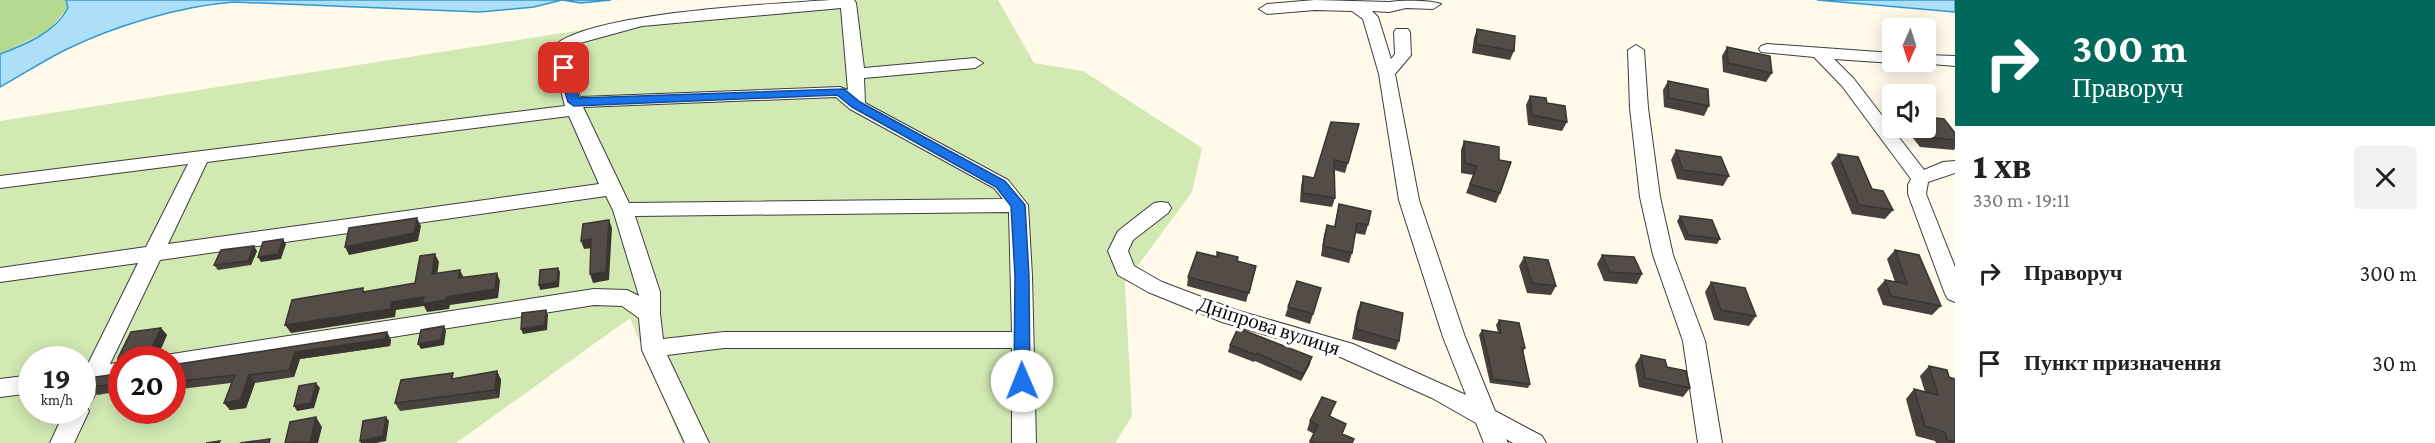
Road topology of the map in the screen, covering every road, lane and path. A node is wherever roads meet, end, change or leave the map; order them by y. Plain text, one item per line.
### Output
1 (1293, 0) edge
2 (1349, 4) edge
3 (1433, 4) dead end
4 (1315, 5) junction
5 (1267, 9) dead end
6 (1402, 32) dead end
7 (1767, 49) dead end
8 (1636, 50) dead end
9 (1820, 54) junction
10 (1882, 57) edge
11 (1936, 60) edge
12 (1955, 61) edge
13 (975, 63) dead end
14 (856, 74) junction
15 (1387, 74) junction
16 (856, 105) junction
17 (575, 106) junction
18 (200, 158) junction
19 (1955, 167) edge
20 (1921, 178) junction
21 (0, 182) edge
22 (611, 189) junction
23 (1018, 205) junction
24 (1161, 208) dead end
25 (623, 210) junction
26 (152, 255) junction
27 (0, 275) edge
28 (1955, 294) edge
29 (649, 314) junction
30 (1021, 340) junction
31 (653, 350) junction
32 (96, 361) edge
33 (186, 361) edge
34 (18, 386) edge
35 (0, 388) edge
36 (1488, 418) junction
37 (70, 424) edge
38 (62, 443) edge
39 (697, 443) edge
40 (1024, 443) edge
41 (1496, 443) edge
42 (1534, 443) edge
43 (1710, 443) edge

1 - 4 street
2 - 3 street
2 - 4 street
2 - 15 street
4 - 5 street
6 - 15 street
7 - 9 street
8 - 43 street
9 - 10 street
9 - 20 street
11 - 12 street
13 - 14 street
14 - 16 street
14 - 17 street
15 - 36 street
16 - 17 street
16 - 23 street
17 - 18 street
17 - 22 street
18 - 21 street
18 - 26 street
19 - 20 street
20 - 28 street
22 - 25 street
22 - 26 street
23 - 25 street
23 - 30 street
24 - 36 street, Дніпрова вулиця
25 - 29 street
26 - 27 street
26 - 32 street
29 - 31 street
29 - 33 street
30 - 31 street
30 - 40 street
31 - 39 street
34 - 35 street
36 - 41 street
36 - 42 street, Дніпрова вулиця
37 - 38 street

